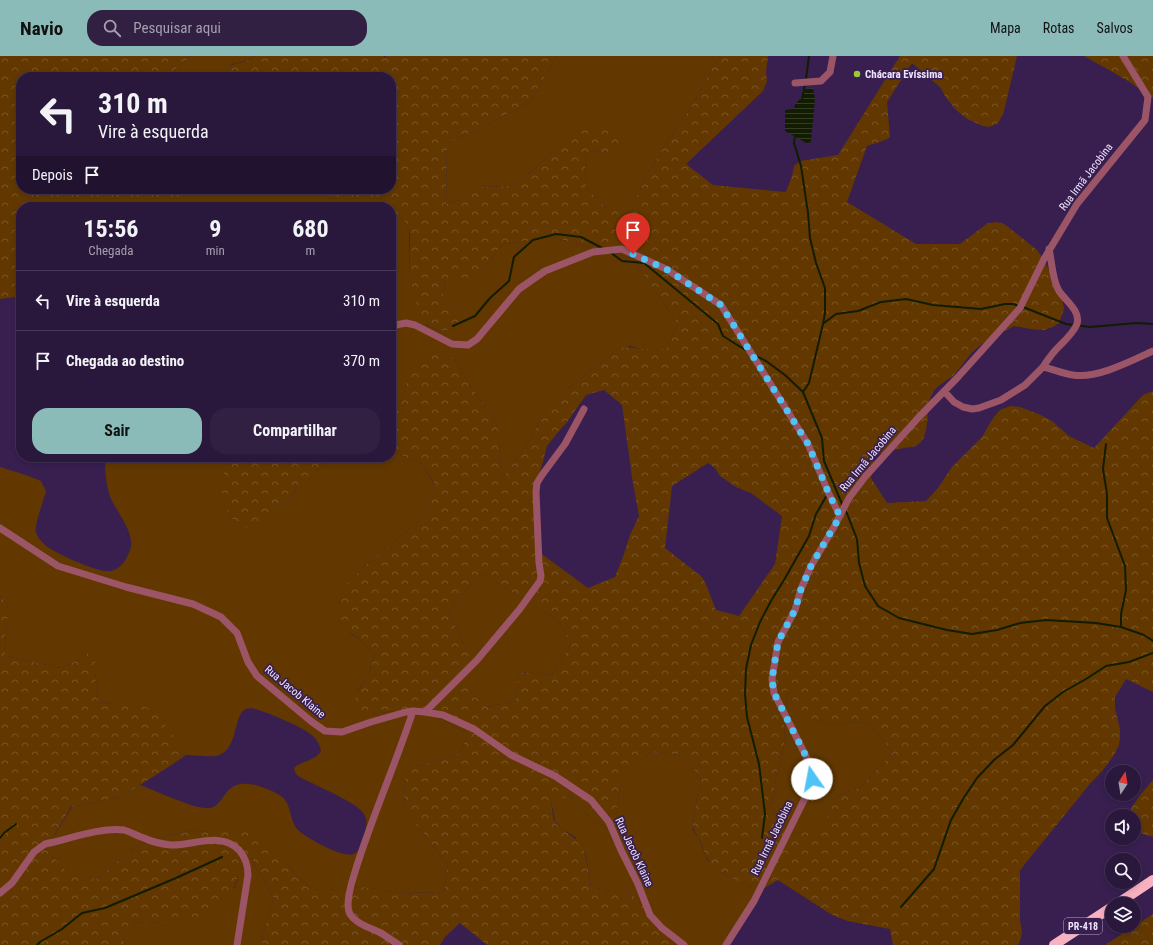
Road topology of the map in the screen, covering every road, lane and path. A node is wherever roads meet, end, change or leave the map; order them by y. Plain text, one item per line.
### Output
1 (833, 56) edge
2 (1123, 56) edge
3 (795, 83) dead end
4 (1150, 102) edge
5 (1050, 249) junction
6 (396, 325) edge
7 (1153, 351) edge
8 (1043, 368) junction
9 (944, 391) junction
10 (584, 409) dead end
11 (840, 516) junction
12 (0, 528) edge
13 (413, 711) junction
14 (425, 712) junction
15 (1153, 880) edge
16 (0, 893) edge
17 (1128, 897) edge
18 (1105, 912) edge
19 (237, 945) edge
20 (399, 945) edge
21 (684, 945) edge
22 (726, 945) edge
23 (1054, 945) edge

1 - 3 street
2 - 4 street, Rua Irmã Jacobina
4 - 5 street, Rua Irmã Jacobina
5 - 8 street
5 - 9 street, Rua Irmã Jacobina
6 - 11 street
7 - 8 street
8 - 9 street
9 - 11 street, Rua Irmã Jacobina
10 - 14 street
11 - 22 street, Rua Irmã Jacobina
12 - 13 street, Rua Jacob Klaine
13 - 14 street, Rua Jacob Klaine
13 - 20 street
14 - 21 street, Rua Jacob Klaine
15 - 17 highway
16 - 19 street
18 - 23 highway, PR-418

